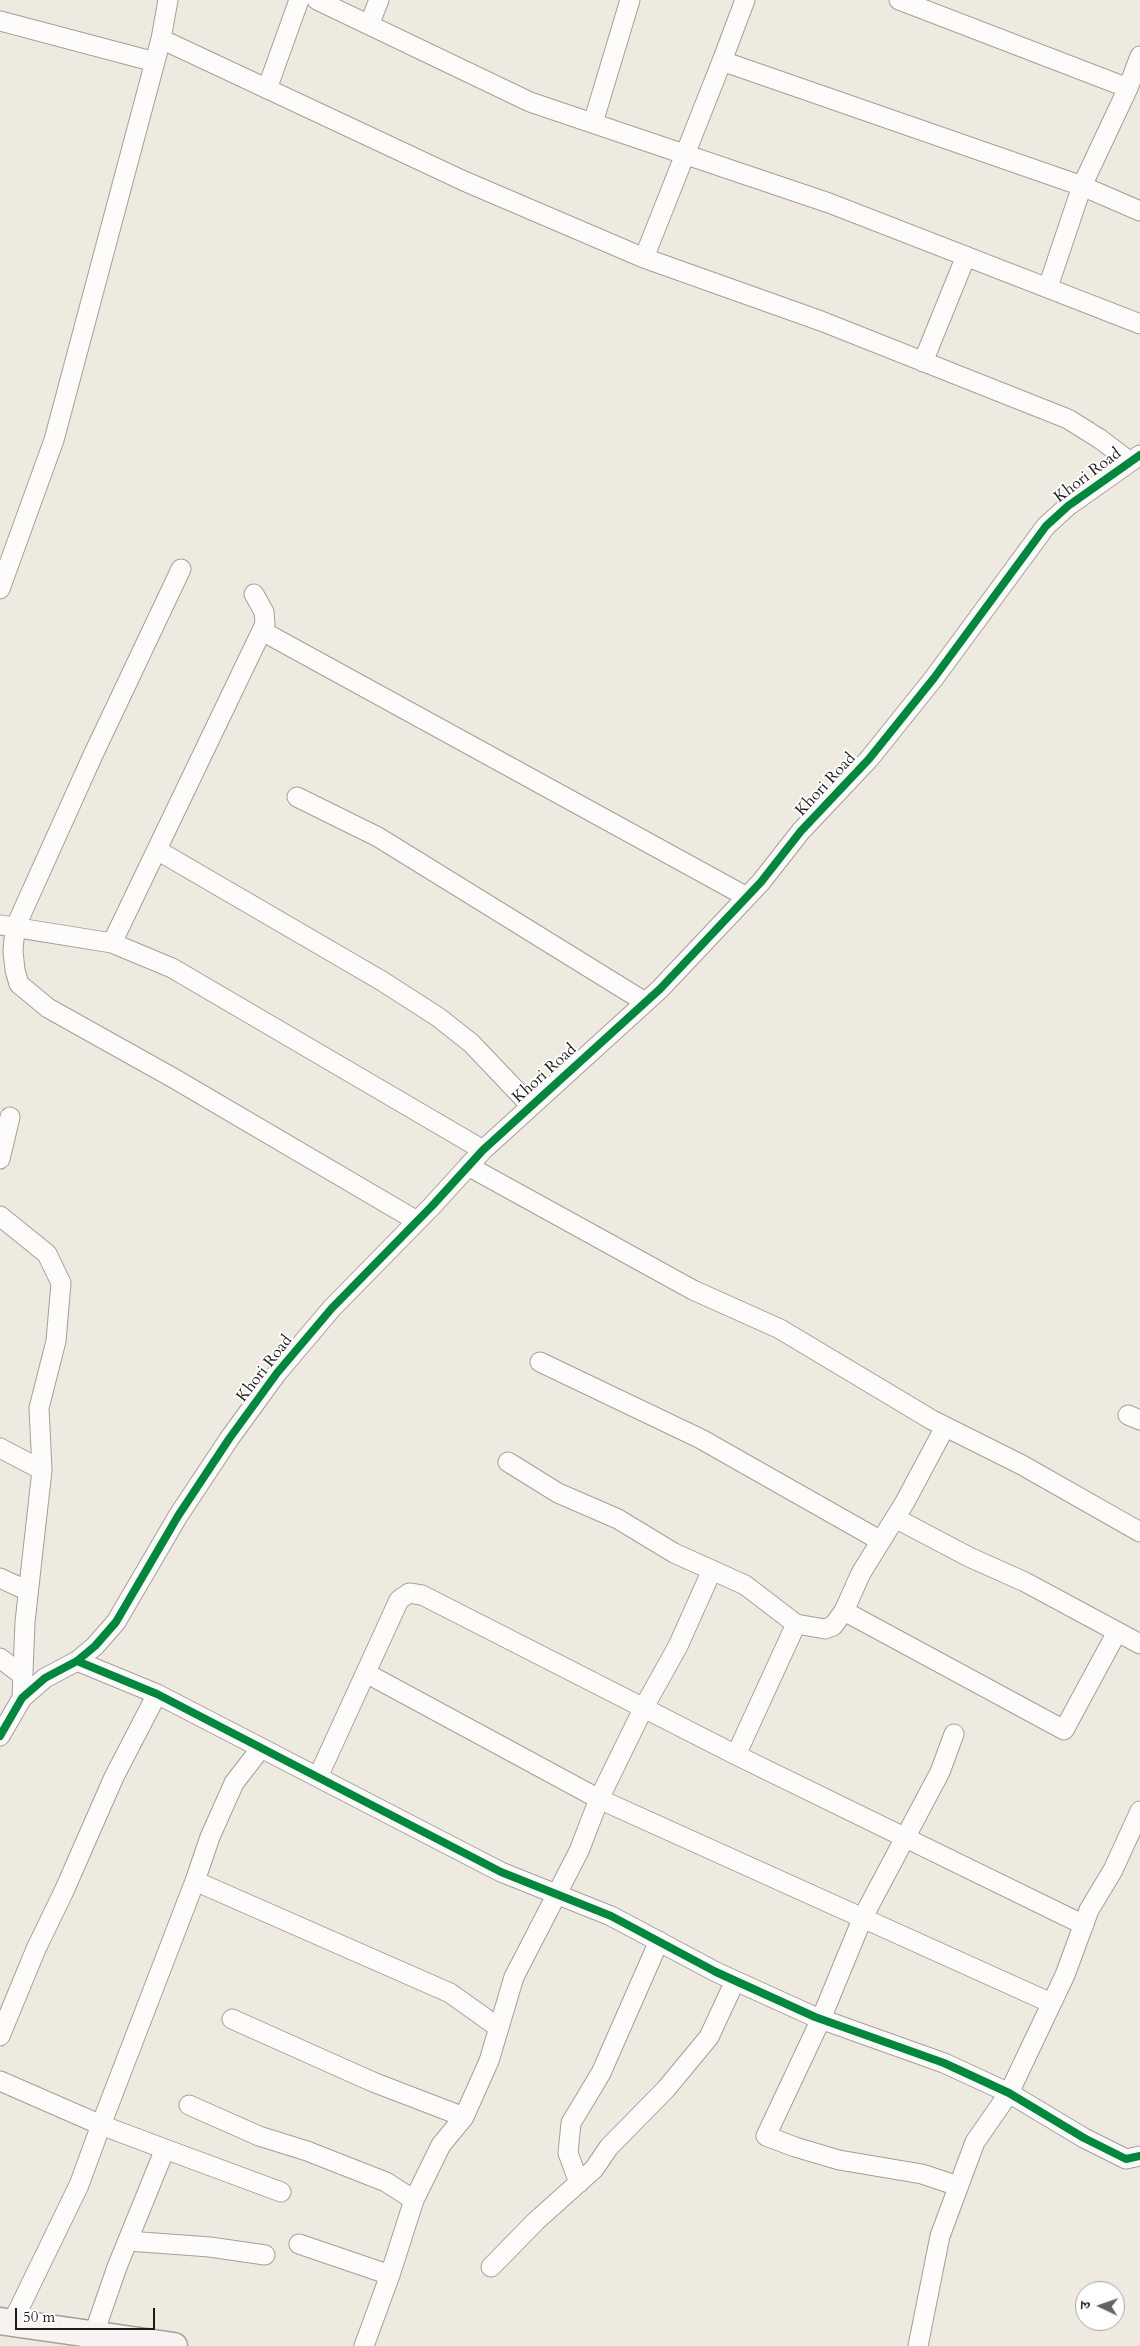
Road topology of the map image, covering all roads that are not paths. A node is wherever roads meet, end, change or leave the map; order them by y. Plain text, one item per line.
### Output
1 (168, 0) edge
2 (299, 0) edge
3 (317, 0) edge
4 (379, 0) edge
5 (630, 0) edge
6 (745, 0) edge
7 (899, 0) edge
8 (0, 21) edge
9 (368, 25) junction
10 (161, 39) junction
11 (1140, 56) edge
12 (722, 61) junction
13 (155, 62) junction
14 (1128, 88) junction
15 (266, 90) junction
16 (593, 123) junction
17 (685, 155) junction
18 (1082, 186) junction
19 (1140, 211) edge
20 (966, 256) junction
21 (644, 258) junction
22 (1048, 287) junction
23 (1140, 324) edge
24 (923, 362) junction
25 (1134, 458) edge
26 (181, 569) dead end
27 (0, 589) edge
28 (254, 594) dead end
29 (262, 631) junction
30 (297, 797) dead end
31 (157, 850) junction
32 (747, 897) junction
33 (8, 926) edge
34 (112, 943) junction
35 (646, 1002) junction
36 (530, 1106) junction
37 (10, 1117) dead end
38 (483, 1150) junction
39 (0, 1159) edge
40 (468, 1166) junction
41 (0, 1216) edge
42 (417, 1221) junction
43 (540, 1362) dead end
44 (945, 1427) junction
45 (0, 1448) edge
46 (508, 1462) dead end
47 (42, 1470) junction
48 (895, 1518) junction
49 (1140, 1532) edge
50 (881, 1541) junction
51 (712, 1570) junction
52 (0, 1578) edge
53 (28, 1591) junction
54 (844, 1611) junction
55 (796, 1624) junction
56 (1116, 1632) junction
57 (1140, 1644) edge
58 (0, 1658) edge
59 (76, 1661) junction
60 (366, 1673) junction
61 (22, 1675) junction
62 (157, 1694) junction
63 (22, 1698) junction
64 (644, 1707) junction
65 (954, 1734) dead end
66 (0, 1736) edge
67 (261, 1748) junction
68 (736, 1755) junction
69 (318, 1778) junction
70 (599, 1799) junction
71 (1140, 1811) edge
72 (904, 1837) junction
73 (195, 1881) junction
74 (557, 1894) junction
75 (863, 1917) junction
76 (1084, 1925) junction
77 (659, 1941) junction
78 (736, 1981) junction
79 (1051, 2003) junction
80 (232, 2019) dead end
81 (821, 2019) junction
82 (499, 2028) junction
83 (0, 2036) edge
84 (0, 2081) edge
85 (1009, 2094) junction
86 (189, 2105) dead end
87 (464, 2117) junction
88 (101, 2124) junction
89 (166, 2149) junction
90 (1140, 2156) edge
91 (579, 2183) junction
92 (958, 2186) junction
93 (281, 2192) dead end
94 (414, 2200) junction
95 (128, 2241) junction
96 (299, 2244) dead end
97 (265, 2255) dead end
98 (491, 2267) dead end
99 (390, 2275) junction
100 (6, 2322) edge
101 (92, 2340) edge
102 (174, 2346) edge
103 (364, 2346) edge
104 (918, 2346) edge

1 - 10 street
2 - 15 street
3 - 9 street
4 - 9 street
5 - 16 street
6 - 12 street
7 - 14 street
8 - 13 street
9 - 16 street
10 - 13 street
10 - 15 street
11 - 14 street
12 - 17 street
12 - 18 street
13 - 27 street
14 - 18 street
15 - 21 street
16 - 17 street
17 - 20 street
17 - 21 street
18 - 19 street
18 - 22 street
20 - 22 street
20 - 24 street
21 - 24 street
22 - 23 street
24 - 25 street
25 - 32 street, Khori Road
26 - 33 street
28 - 29 street
29 - 31 street
29 - 32 street
30 - 35 street
31 - 34 street
31 - 36 street
32 - 35 street, Khori Road
33 - 34 street
33 - 42 street
34 - 38 street
35 - 36 street, Khori Road
36 - 38 street, Khori Road
37 - 39 street
38 - 40 street, Khori Road
40 - 42 street, Khori Road
40 - 44 street
41 - 47 street
42 - 59 street, Khori Road
43 - 50 street
44 - 48 street
44 - 49 street
45 - 47 street
46 - 51 street
47 - 53 street
48 - 50 street
48 - 56 street
50 - 54 street
51 - 55 street
51 - 64 street
52 - 53 street
53 - 61 street
54 - 55 street
54 - 56 street
55 - 68 street
56 - 57 street
58 - 61 street
59 - 62 street
59 - 63 street, Khori Road
60 - 64 street
60 - 69 street
60 - 70 street
61 - 63 street
62 - 67 street
62 - 83 street
63 - 66 street, Khori Road
64 - 68 street
64 - 70 street
65 - 72 street
67 - 69 street
67 - 73 street
68 - 72 street
69 - 74 street
70 - 74 street
70 - 75 street
71 - 76 street
72 - 75 street
72 - 76 street
73 - 82 street
73 - 88 street
74 - 77 street
74 - 82 street
75 - 79 street
75 - 81 street
76 - 79 street
77 - 78 street
77 - 91 street
78 - 81 street
78 - 91 street
79 - 85 street
80 - 87 street
81 - 85 street
81 - 92 street
82 - 87 street
84 - 88 street
85 - 90 street
85 - 92 street
86 - 94 street
87 - 94 street
88 - 89 street
88 - 100 street
89 - 93 street
89 - 95 street
91 - 98 street
92 - 104 street
94 - 99 street
95 - 97 street
95 - 101 street
96 - 99 street
99 - 103 street
100 - 101 street
101 - 102 street

